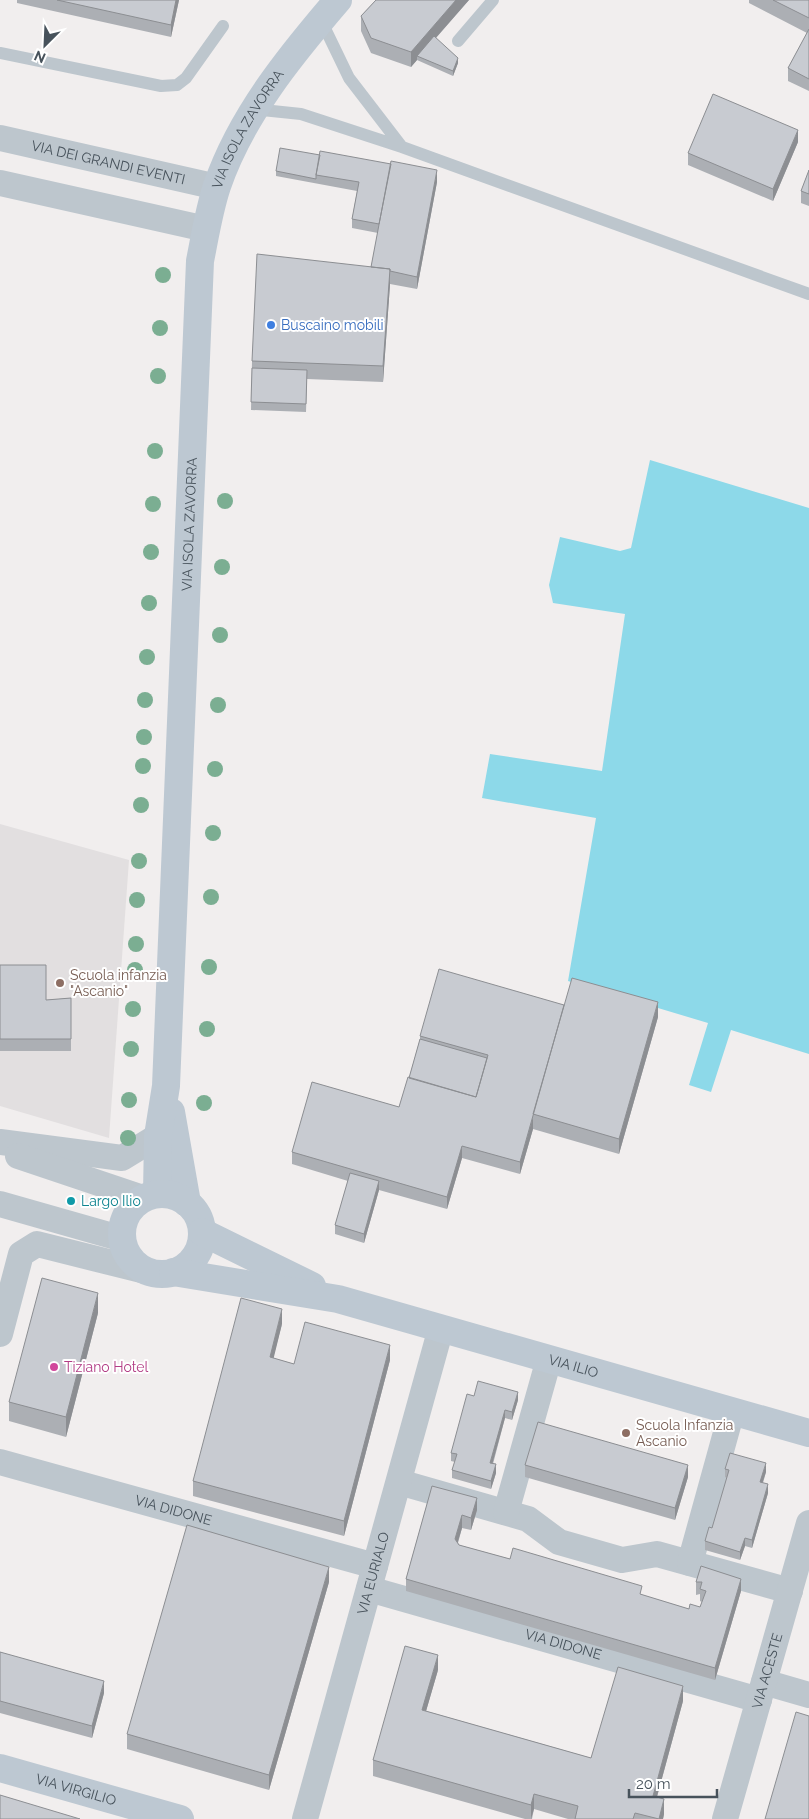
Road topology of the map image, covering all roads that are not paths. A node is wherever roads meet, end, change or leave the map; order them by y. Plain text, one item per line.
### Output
1 (493, 0) edge
2 (329, 10) edge
3 (222, 26) dead end
4 (458, 40) dead end
5 (0, 52) edge
6 (253, 109) junction
7 (0, 138) edge
8 (402, 147) junction
9 (0, 184) edge
10 (217, 187) junction
11 (206, 229) junction
12 (809, 294) edge
13 (166, 1086) junction
14 (158, 1136) junction
15 (0, 1142) edge
16 (0, 1150) edge
17 (150, 1196) junction
18 (187, 1203) junction
19 (0, 1204) edge
20 (202, 1232) junction
21 (123, 1239) junction
22 (161, 1272) junction
23 (338, 1299) junction
24 (441, 1328) junction
25 (0, 1334) edge
26 (549, 1359) junction
27 (732, 1411) junction
28 (809, 1433) edge
29 (0, 1462) edge
30 (399, 1482) junction
31 (506, 1512) junction
32 (809, 1523) edge
33 (690, 1563) junction
34 (372, 1578) junction
35 (790, 1591) junction
36 (761, 1691) junction
37 (809, 1695) edge
38 (0, 1768) edge
39 (180, 1819) edge
40 (305, 1819) edge
41 (725, 1819) edge

1 - 4 lane
2 - 6 main road, VIA ISOLA ZAVORRA
2 - 8 lane
3 - 5 lane
6 - 8 lane
6 - 10 main road, VIA ISOLA ZAVORRA
7 - 10 street, VIA DEI GRANDI EVENTI
8 - 12 lane
9 - 11 street
10 - 11 main road, VIA ISOLA ZAVORRA
11 - 13 main road, VIA ISOLA ZAVORRA
13 - 14 main road, VIA ISOLA ZAVORRA
13 - 18 main road, VIA ISOLA ZAVORRA
14 - 15 street
14 - 17 main road, VIA ISOLA ZAVORRA
16 - 17 street
17 - 18 main road
17 - 21 main road
18 - 20 main road
19 - 21 street
20 - 22 main road
20 - 23 main road, VIA ILIO
21 - 22 main road
22 - 23 main road, VIA ILIO
22 - 25 street
23 - 24 main road, VIA ILIO
24 - 26 main road, VIA ILIO
24 - 30 street, VIA EURIALO
26 - 27 main road, VIA ILIO
26 - 31 street
27 - 28 main road, VIA ILIO
27 - 33 street
29 - 34 street, VIA DIDONE
30 - 31 street
30 - 34 street, VIA EURIALO
31 - 33 street
32 - 35 street, VIA ACESTE
33 - 35 street
34 - 36 street, VIA DIDONE
34 - 40 street, VIA EURIALO
35 - 36 street, VIA ACESTE
36 - 37 street, VIA DIDONE
36 - 41 street, VIA ACESTE
38 - 39 main road, VIA VIRGILIO

